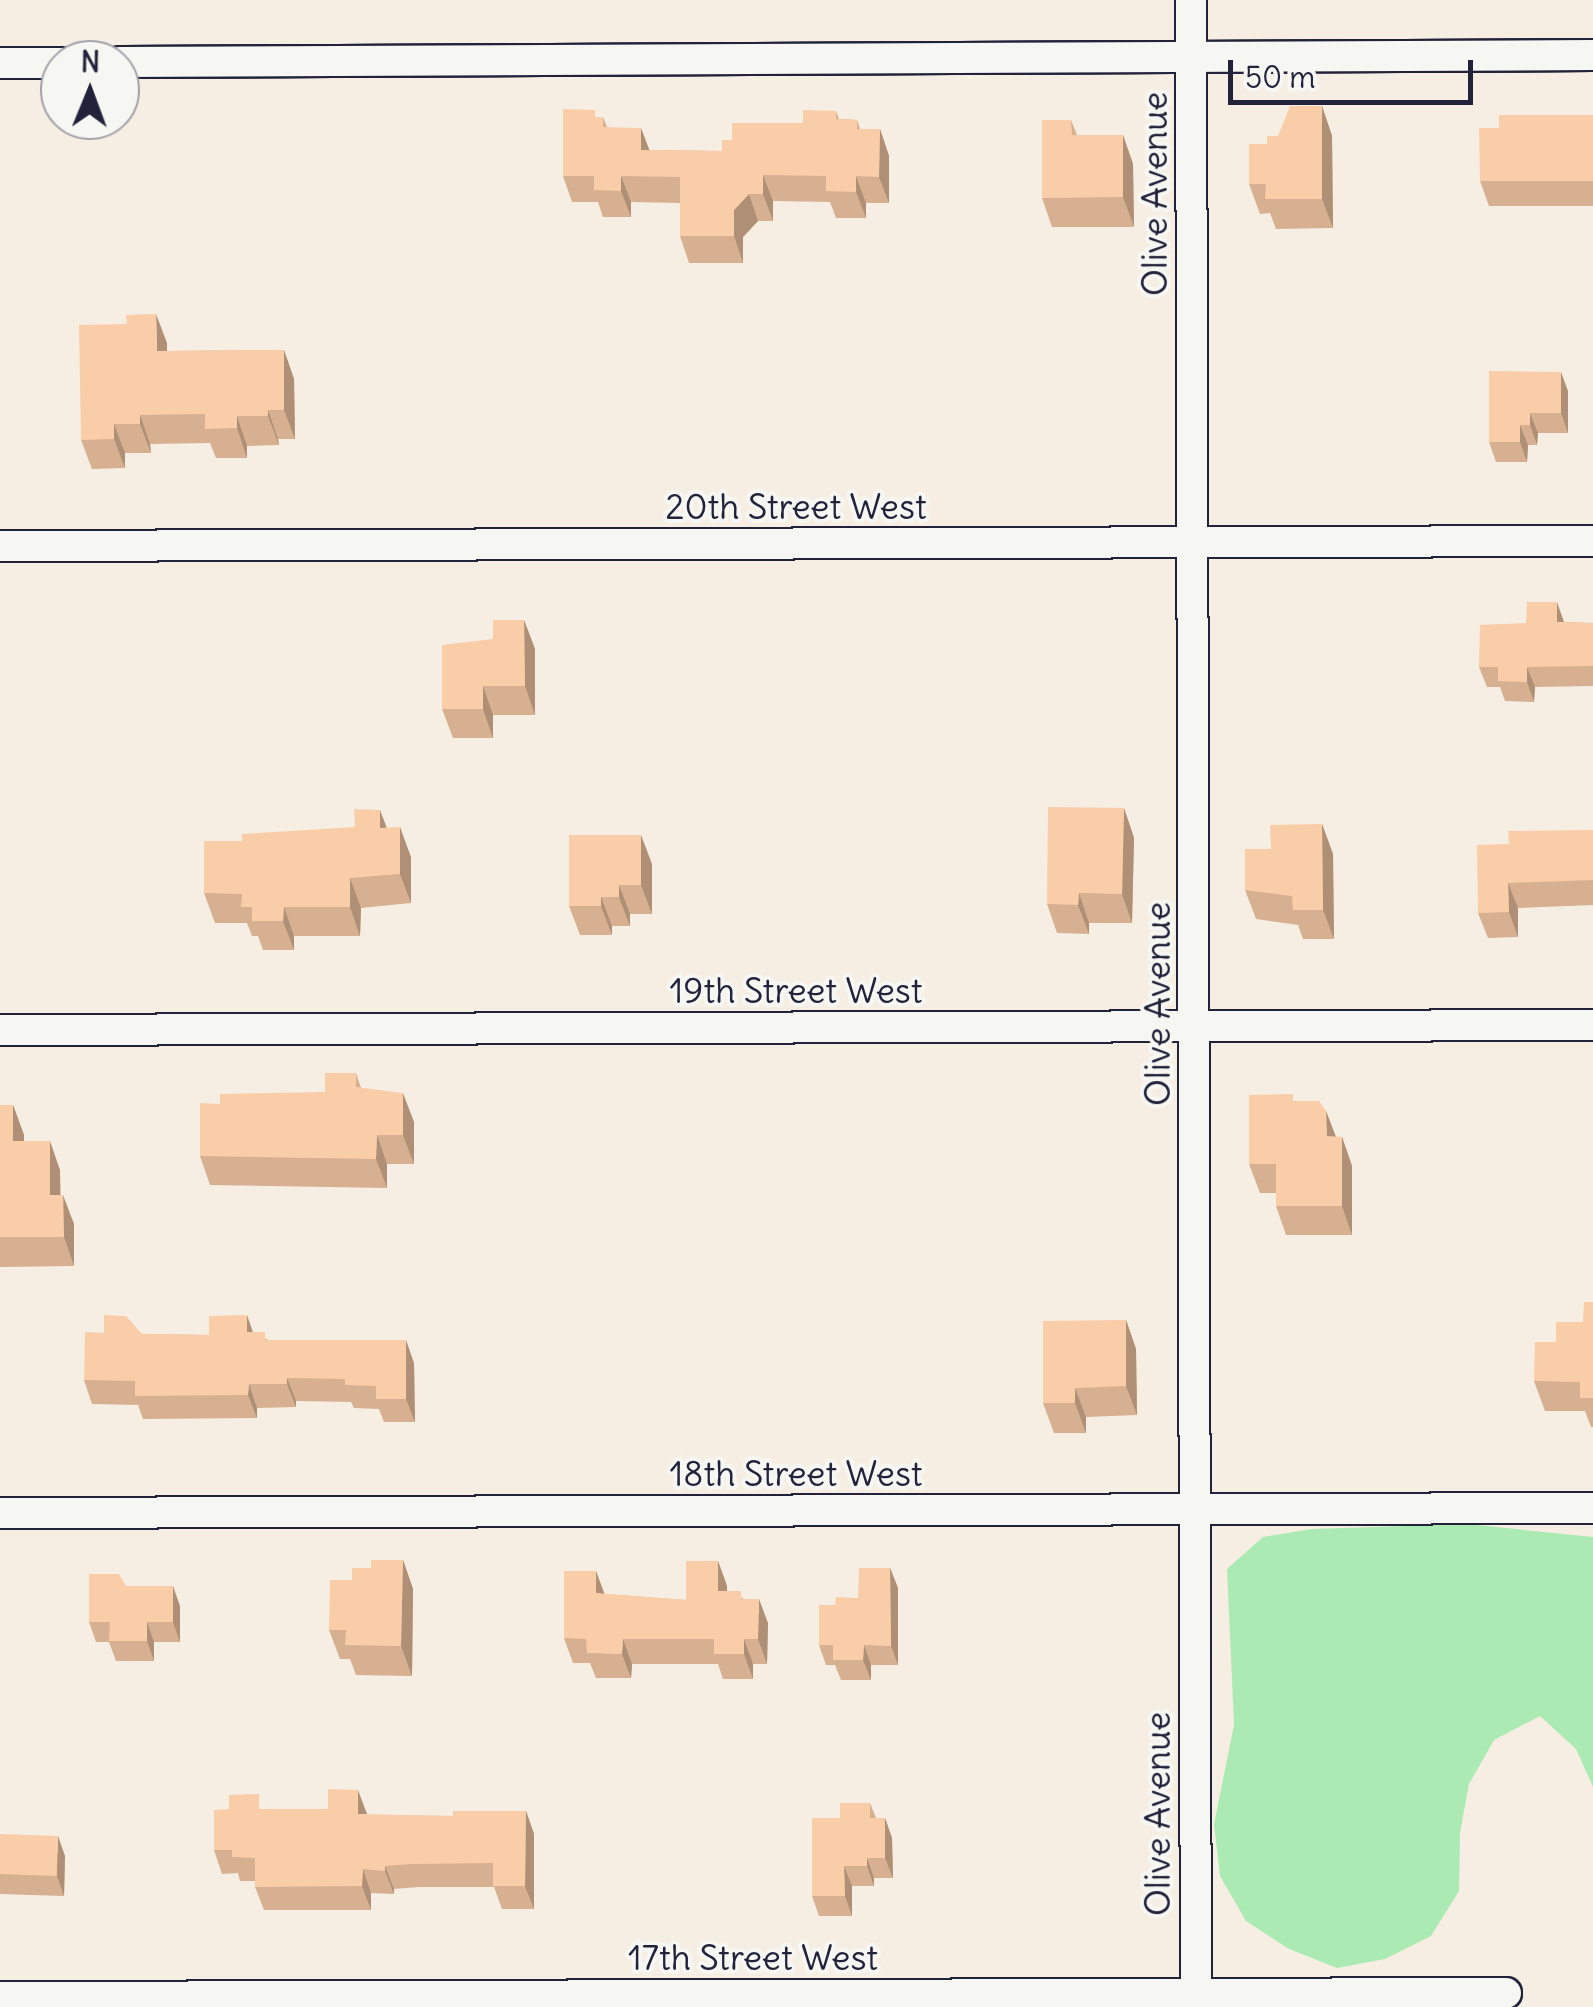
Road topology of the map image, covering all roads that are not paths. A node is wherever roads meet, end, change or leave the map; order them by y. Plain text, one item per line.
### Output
1 (1191, 0) edge
2 (1593, 55) edge
3 (1191, 58) junction
4 (40, 62) edge
5 (140, 62) edge
6 (0, 63) edge
7 (1593, 541) edge
8 (1192, 542) junction
9 (0, 546) edge
10 (1593, 1025) edge
11 (1195, 1026) junction
12 (0, 1030) edge
13 (1593, 1508) edge
14 (1193, 1510) junction
15 (0, 1514) edge
16 (1506, 1993) dead end
17 (0, 1997) edge
18 (1196, 2000) edge

1 - 3 street, Olive Avenue
2 - 3 street
3 - 5 street
3 - 8 street, Olive Avenue
4 - 6 street
7 - 8 street, 20th Street West
8 - 9 street, 20th Street West
8 - 11 street, Olive Avenue
10 - 11 street, 19th Street West
11 - 12 street, 19th Street West
11 - 14 street, Olive Avenue
13 - 14 street, 18th Street West
14 - 15 street, 18th Street West
14 - 18 street, Olive Avenue
16 - 18 street, 17th Street West
17 - 18 street, 17th Street West

